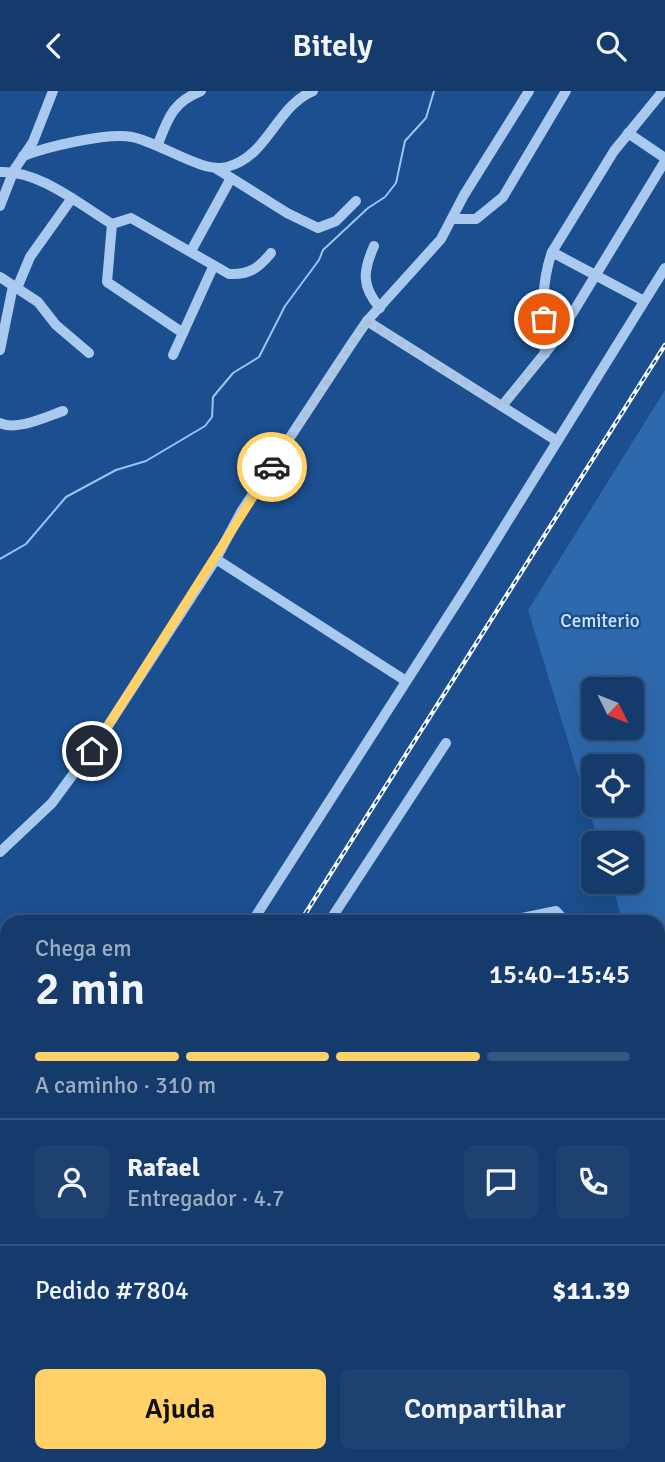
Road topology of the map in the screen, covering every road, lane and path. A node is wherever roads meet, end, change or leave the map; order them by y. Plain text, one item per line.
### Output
1 (201, 91) edge
2 (313, 91) edge
3 (529, 91) edge
4 (566, 91) edge
5 (663, 91) edge
6 (49, 93) edge
7 (628, 133) junction
8 (158, 144) junction
9 (23, 156) junction
10 (665, 160) edge
11 (217, 169) junction
12 (14, 170) junction
13 (0, 172) edge
14 (231, 179) junction
15 (72, 198) junction
16 (356, 201) dead end
17 (0, 206) edge
18 (452, 219) junction
19 (112, 224) junction
20 (374, 246) dead end
21 (191, 251) junction
22 (552, 252) junction
23 (271, 253) dead end
24 (213, 267) junction
25 (665, 268) edge
26 (596, 275) junction
27 (0, 277) edge
28 (15, 287) junction
29 (644, 302) junction
30 (380, 308) junction
31 (367, 321) junction
32 (183, 333) junction
33 (0, 351) edge
34 (89, 353) dead end
35 (545, 354) junction
36 (173, 355) dead end
37 (502, 406) junction
38 (63, 411) dead end
39 (0, 423) edge
40 (557, 441) junction
41 (216, 559) junction
42 (406, 681) junction
43 (446, 743) dead end
44 (3, 847) edge
45 (256, 915) edge
46 (333, 915) edge
47 (537, 915) edge
48 (560, 915) edge

1 - 8 street
2 - 11 street
3 - 18 street
4 - 18 street
5 - 7 street
6 - 9 street
7 - 10 street
7 - 22 street
8 - 9 street
8 - 11 street
9 - 12 street
10 - 26 street
11 - 14 street
12 - 13 street
12 - 15 street
12 - 17 street
14 - 16 street
14 - 21 street
15 - 19 street
15 - 28 street
18 - 30 street
19 - 21 street
19 - 32 street
20 - 30 street
21 - 24 street
22 - 26 street
22 - 35 street
23 - 24 street
24 - 32 street
25 - 29 street
26 - 29 street
26 - 35 street
27 - 28 street
28 - 33 street
28 - 34 street
29 - 40 street
30 - 31 street
31 - 37 street
31 - 41 street
32 - 36 street
35 - 37 street
37 - 40 street
38 - 39 street
40 - 42 street
41 - 42 street
41 - 44 street
42 - 45 street
43 - 46 street
47 - 48 street

